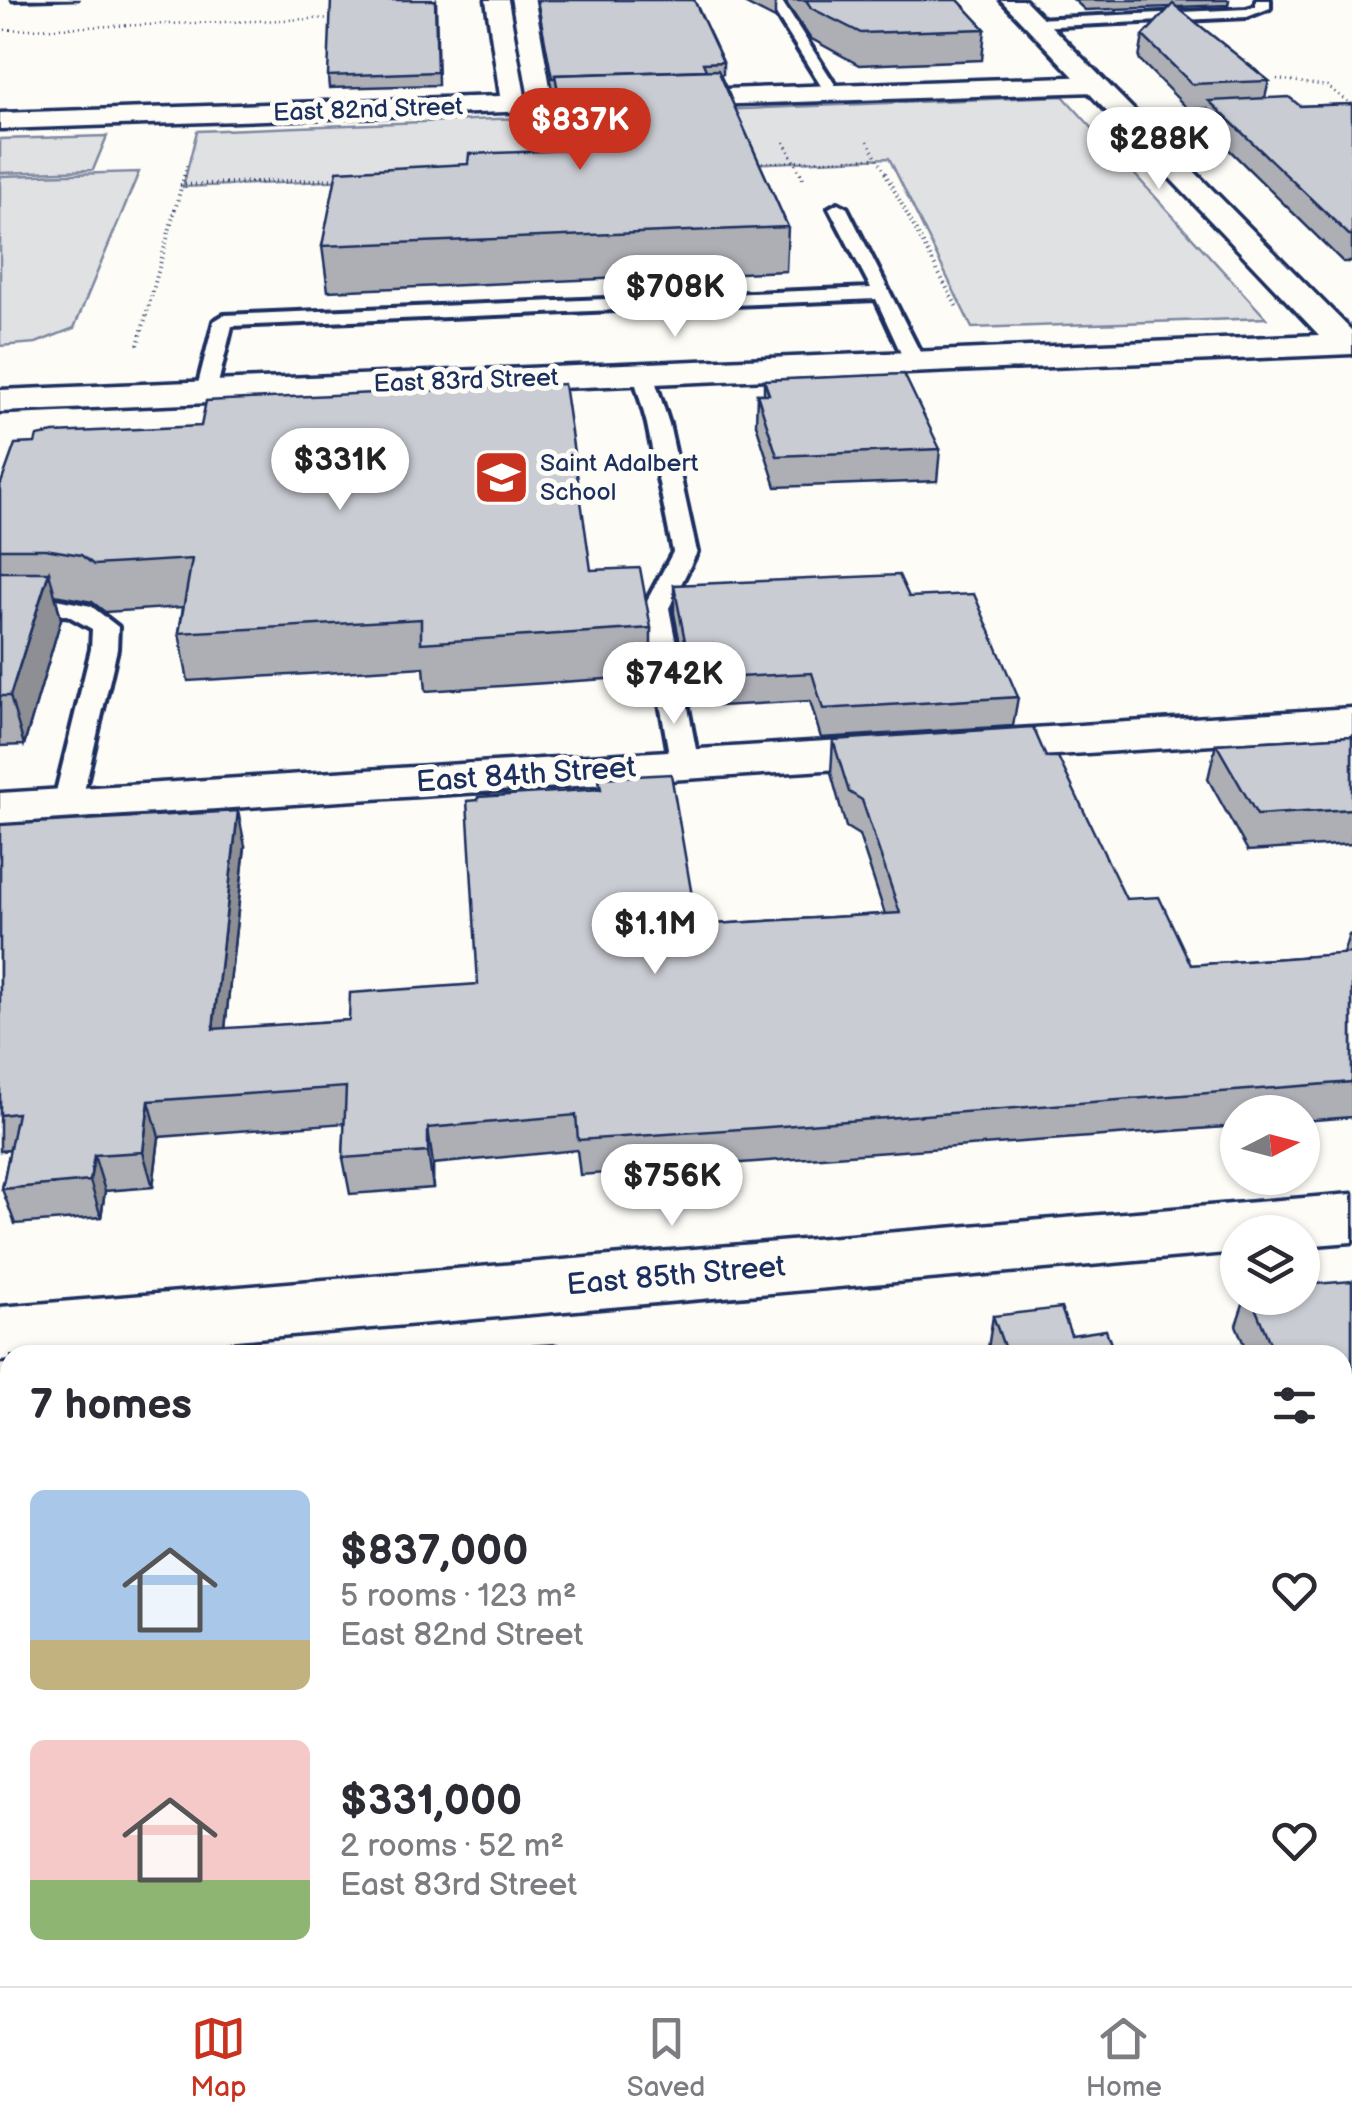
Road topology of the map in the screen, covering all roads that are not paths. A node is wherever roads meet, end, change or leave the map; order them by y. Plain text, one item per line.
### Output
1 (498, 0) edge
2 (774, 0) edge
3 (1012, 0) edge
4 (1263, 0) edge
5 (1035, 23) junction
6 (1095, 84) junction
7 (833, 94) junction
8 (514, 106) junction
9 (1268, 113) edge
10 (1129, 120) junction
11 (0, 121) edge
12 (838, 208) dead end
13 (882, 293) junction
14 (1350, 346) edge
15 (915, 362) junction
16 (642, 374) junction
17 (206, 392) junction
18 (0, 400) edge
19 (0, 608) edge
20 (1352, 722) edge
21 (685, 765) junction
22 (67, 804) junction
23 (0, 808) edge
24 (1352, 1218) edge
25 (0, 1334) edge

1 - 8 street
2 - 7 lane
3 - 5 street
4 - 5 lane
5 - 6 street
6 - 7 street, East 82nd Street
6 - 10 street
7 - 8 street, East 82nd Street
8 - 11 street, East 82nd Street
9 - 10 lane
10 - 14 street
12 - 13 lane
13 - 15 lane
13 - 17 lane
14 - 15 street, East 83rd Street
15 - 16 street, East 83rd Street
16 - 17 street, East 83rd Street
16 - 21 lane
17 - 18 street, East 83rd Street
19 - 22 lane
20 - 21 street, East 84th Street
21 - 22 street, East 84th Street
22 - 23 street, East 84th Street
24 - 25 street, East 85th Street

